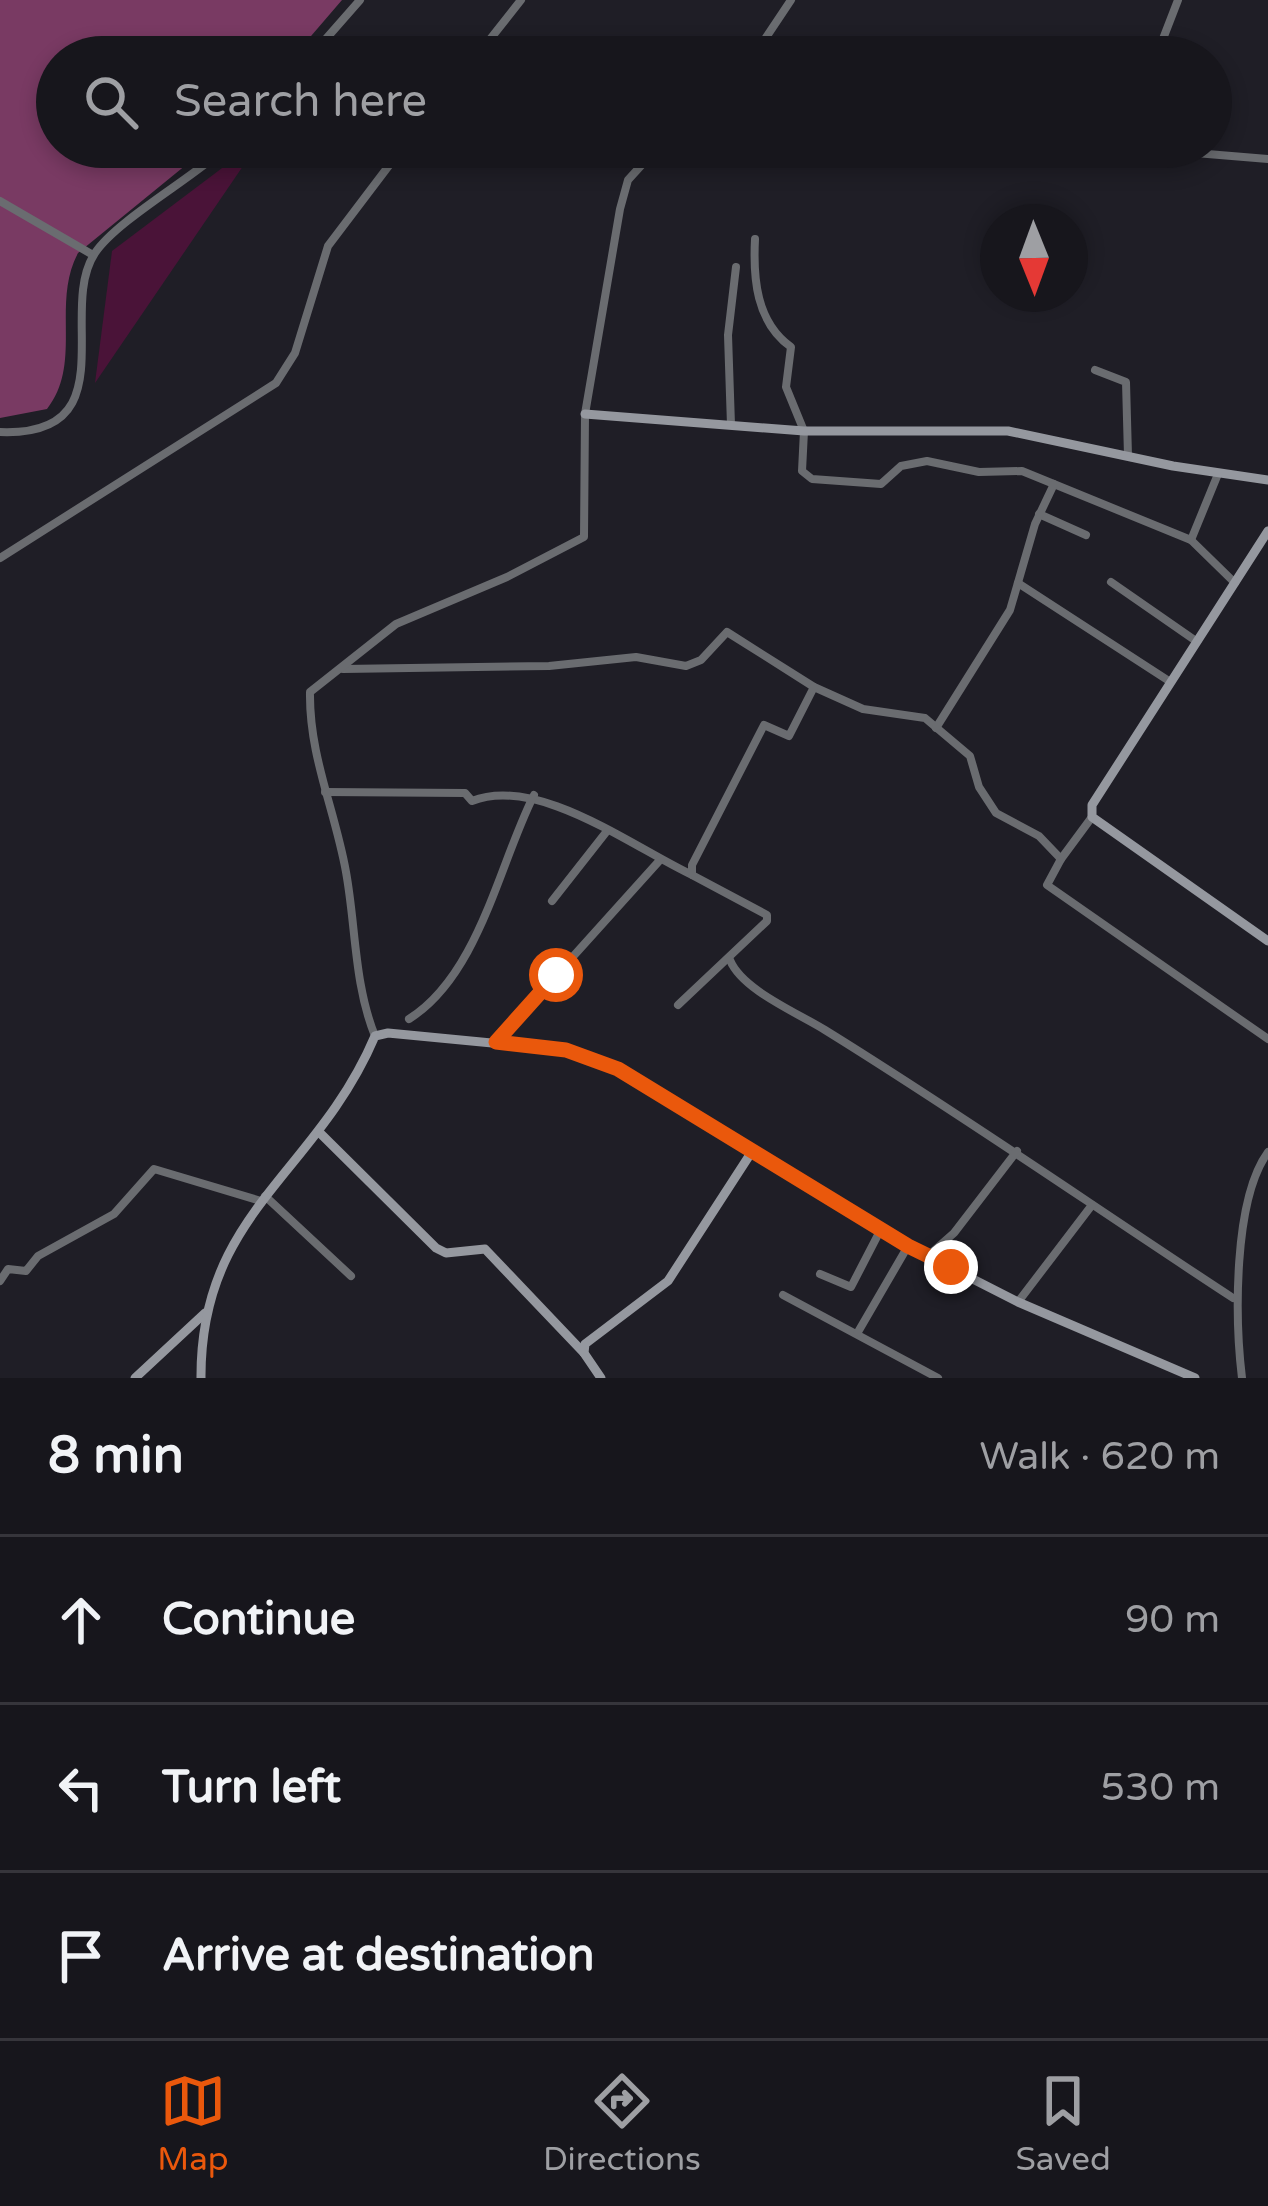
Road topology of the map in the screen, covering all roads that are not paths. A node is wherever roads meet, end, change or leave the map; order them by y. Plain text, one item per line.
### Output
1 (360, 0) edge
2 (521, 0) edge
3 (791, 0) edge
4 (1178, 0) edge
5 (328, 36) edge
6 (493, 36) edge
7 (767, 36) edge
8 (1164, 36) edge
9 (1232, 156) edge
10 (1268, 159) edge
11 (200, 168) edge
12 (388, 168) edge
13 (639, 168) edge
14 (0, 201) edge
15 (755, 239) dead end
16 (93, 255) junction
17 (736, 267) dead end
18 (1095, 370) dead end
19 (585, 413) junction
20 (731, 425) junction
21 (804, 431) junction
22 (0, 432) edge
23 (1128, 456) junction
24 (1218, 474) junction
25 (1268, 480) edge
26 (1054, 484) junction
27 (1039, 514) junction
28 (1268, 531) edge
29 (1086, 535) dead end
30 (1191, 540) junction
31 (0, 559) edge
32 (1111, 582) dead end
33 (1234, 583) junction
34 (1018, 584) junction
35 (1196, 641) junction
36 (344, 669) junction
37 (1169, 681) junction
38 (814, 687) junction
39 (936, 728) junction
40 (325, 792) junction
41 (534, 795) junction
42 (1092, 817) junction
43 (607, 831) junction
44 (1061, 859) junction
45 (660, 860) junction
46 (692, 875) junction
47 (552, 901) dead end
48 (1268, 941) edge
49 (730, 960) junction
50 (678, 1005) dead end
51 (409, 1019) dead end
52 (375, 1036) junction
53 (1268, 1039) edge
54 (496, 1042) junction
55 (321, 1134) junction
56 (1017, 1151) junction
57 (1268, 1152) edge
58 (752, 1153) junction
59 (263, 1198) junction
60 (1092, 1205) junction
61 (881, 1229) junction
62 (908, 1246) junction
63 (929, 1255) junction
64 (820, 1274) dead end
65 (350, 1276) dead end
66 (0, 1281) edge
67 (783, 1295) dead end
68 (1233, 1298) junction
69 (1018, 1302) junction
70 (205, 1313) junction
71 (858, 1332) junction
72 (584, 1353) junction
73 (135, 1378) edge
74 (201, 1378) edge
75 (602, 1378) edge
76 (938, 1378) edge
77 (1195, 1378) edge
78 (1242, 1378) edge

1 - 5 street
2 - 6 street
3 - 7 street
4 - 8 street
9 - 10 street
11 - 16 street
12 - 31 street
13 - 19 street
14 - 16 street
15 - 21 street
16 - 22 street
17 - 20 street
18 - 23 street
19 - 20 street
19 - 36 street
20 - 21 street
21 - 23 street
21 - 26 street
23 - 24 street
24 - 25 street
24 - 30 street
26 - 27 street
26 - 30 street
27 - 29 street
27 - 34 street
28 - 33 street
30 - 33 street
32 - 35 street
33 - 35 street
34 - 37 street
34 - 39 street
35 - 37 street
36 - 38 street
36 - 40 street
37 - 42 street
38 - 39 street
38 - 46 street
39 - 44 street
40 - 41 street
40 - 52 street
41 - 43 street
41 - 51 street
42 - 44 street
42 - 48 street
43 - 45 street
43 - 47 street
44 - 53 street
45 - 46 street
45 - 54 street
46 - 49 street
49 - 50 street
49 - 56 street
52 - 54 street
52 - 55 street
54 - 58 street
55 - 59 street
55 - 72 street
56 - 60 street
56 - 63 street
57 - 68 street
58 - 61 street
58 - 72 street
59 - 65 street
59 - 66 street
59 - 70 street
60 - 68 street
60 - 69 street
61 - 62 street
61 - 64 street
62 - 63 street
62 - 71 street
63 - 69 street
67 - 71 street
68 - 78 street
69 - 77 street
70 - 73 street
70 - 74 street
71 - 76 street
72 - 75 street

